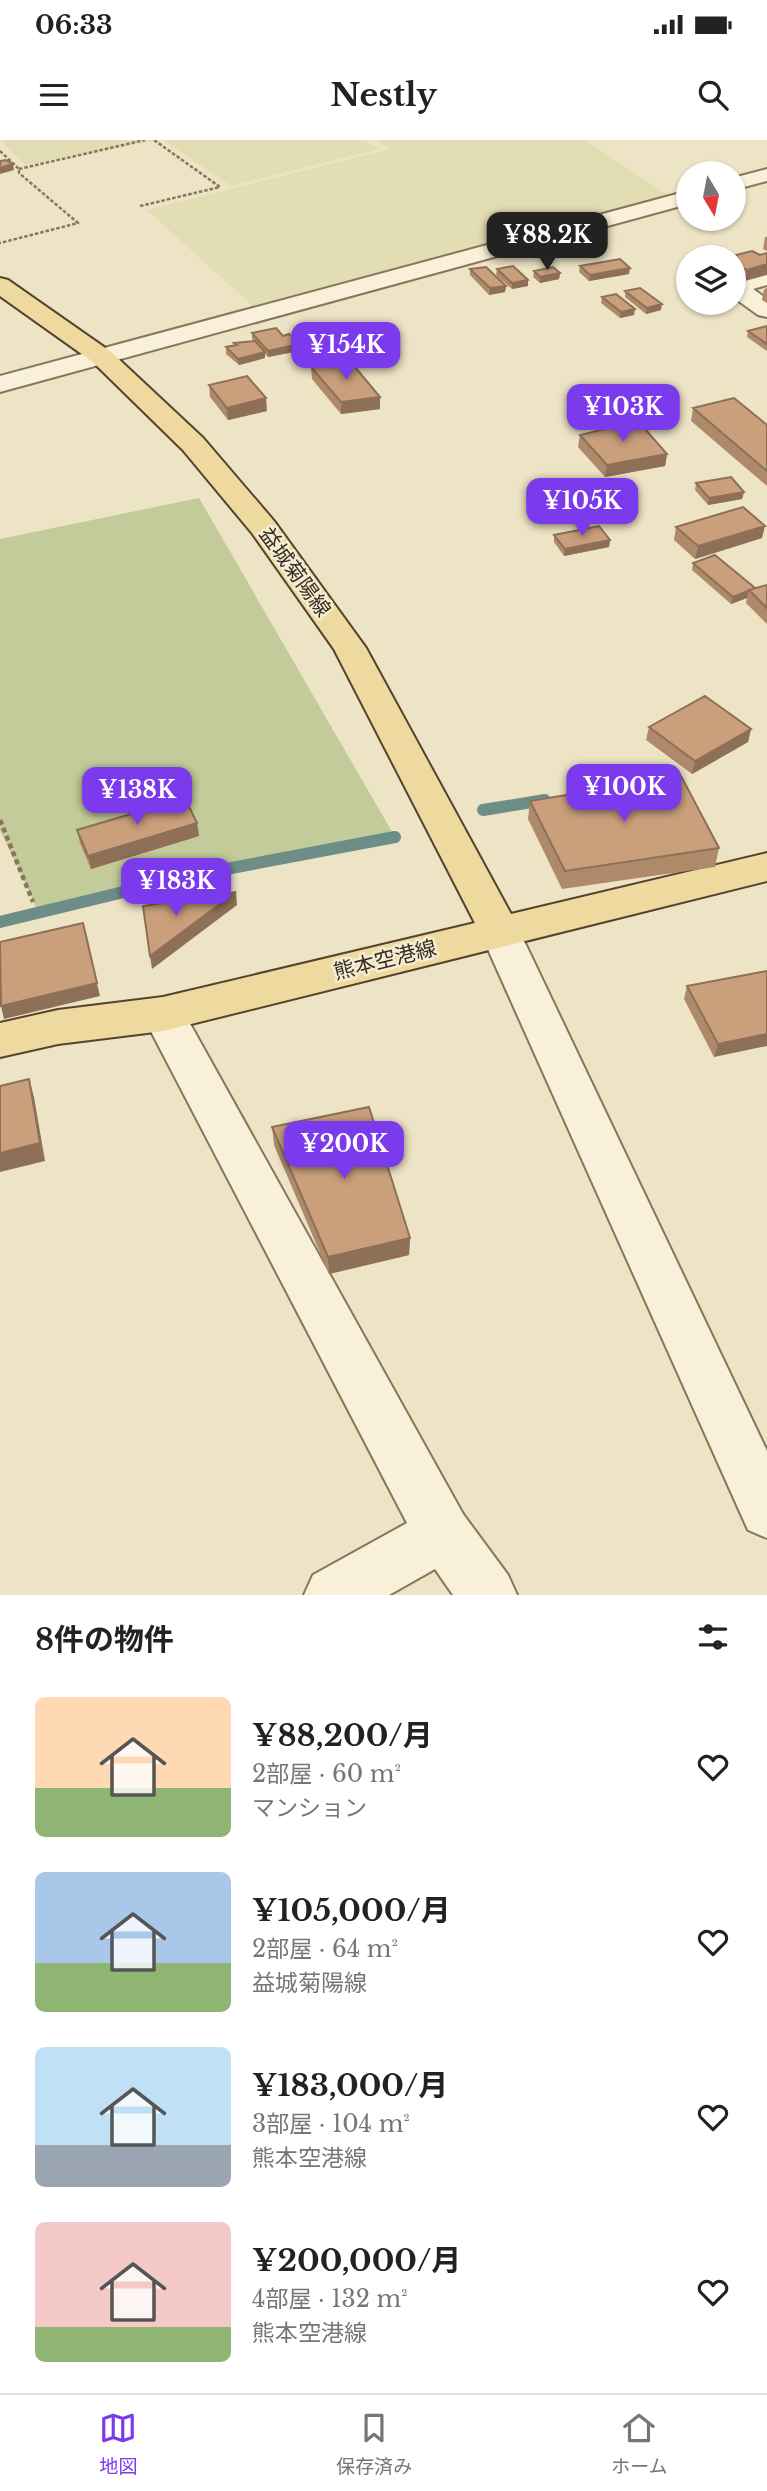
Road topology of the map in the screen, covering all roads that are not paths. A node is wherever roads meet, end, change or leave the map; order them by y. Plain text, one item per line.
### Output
1 (767, 175) edge
2 (746, 181) edge
3 (676, 200) edge
4 (767, 278) edge
5 (0, 285) edge
6 (767, 310) edge
7 (102, 356) junction
8 (0, 384) edge
9 (767, 867) edge
10 (503, 938) junction
11 (163, 1014) junction
12 (0, 1040) edge
13 (767, 1511) edge
14 (443, 1534) junction
15 (333, 1595) edge
16 (488, 1595) edge

1 - 2 street
3 - 7 street
4 - 6 street
5 - 7 main road, 益城菊陽線
7 - 8 street
7 - 10 main road, 益城菊陽線
9 - 10 main road, 熊本空港線
10 - 11 main road, 熊本空港線
10 - 13 street
11 - 12 main road, 熊本空港線
11 - 14 street
14 - 15 street
14 - 16 street

